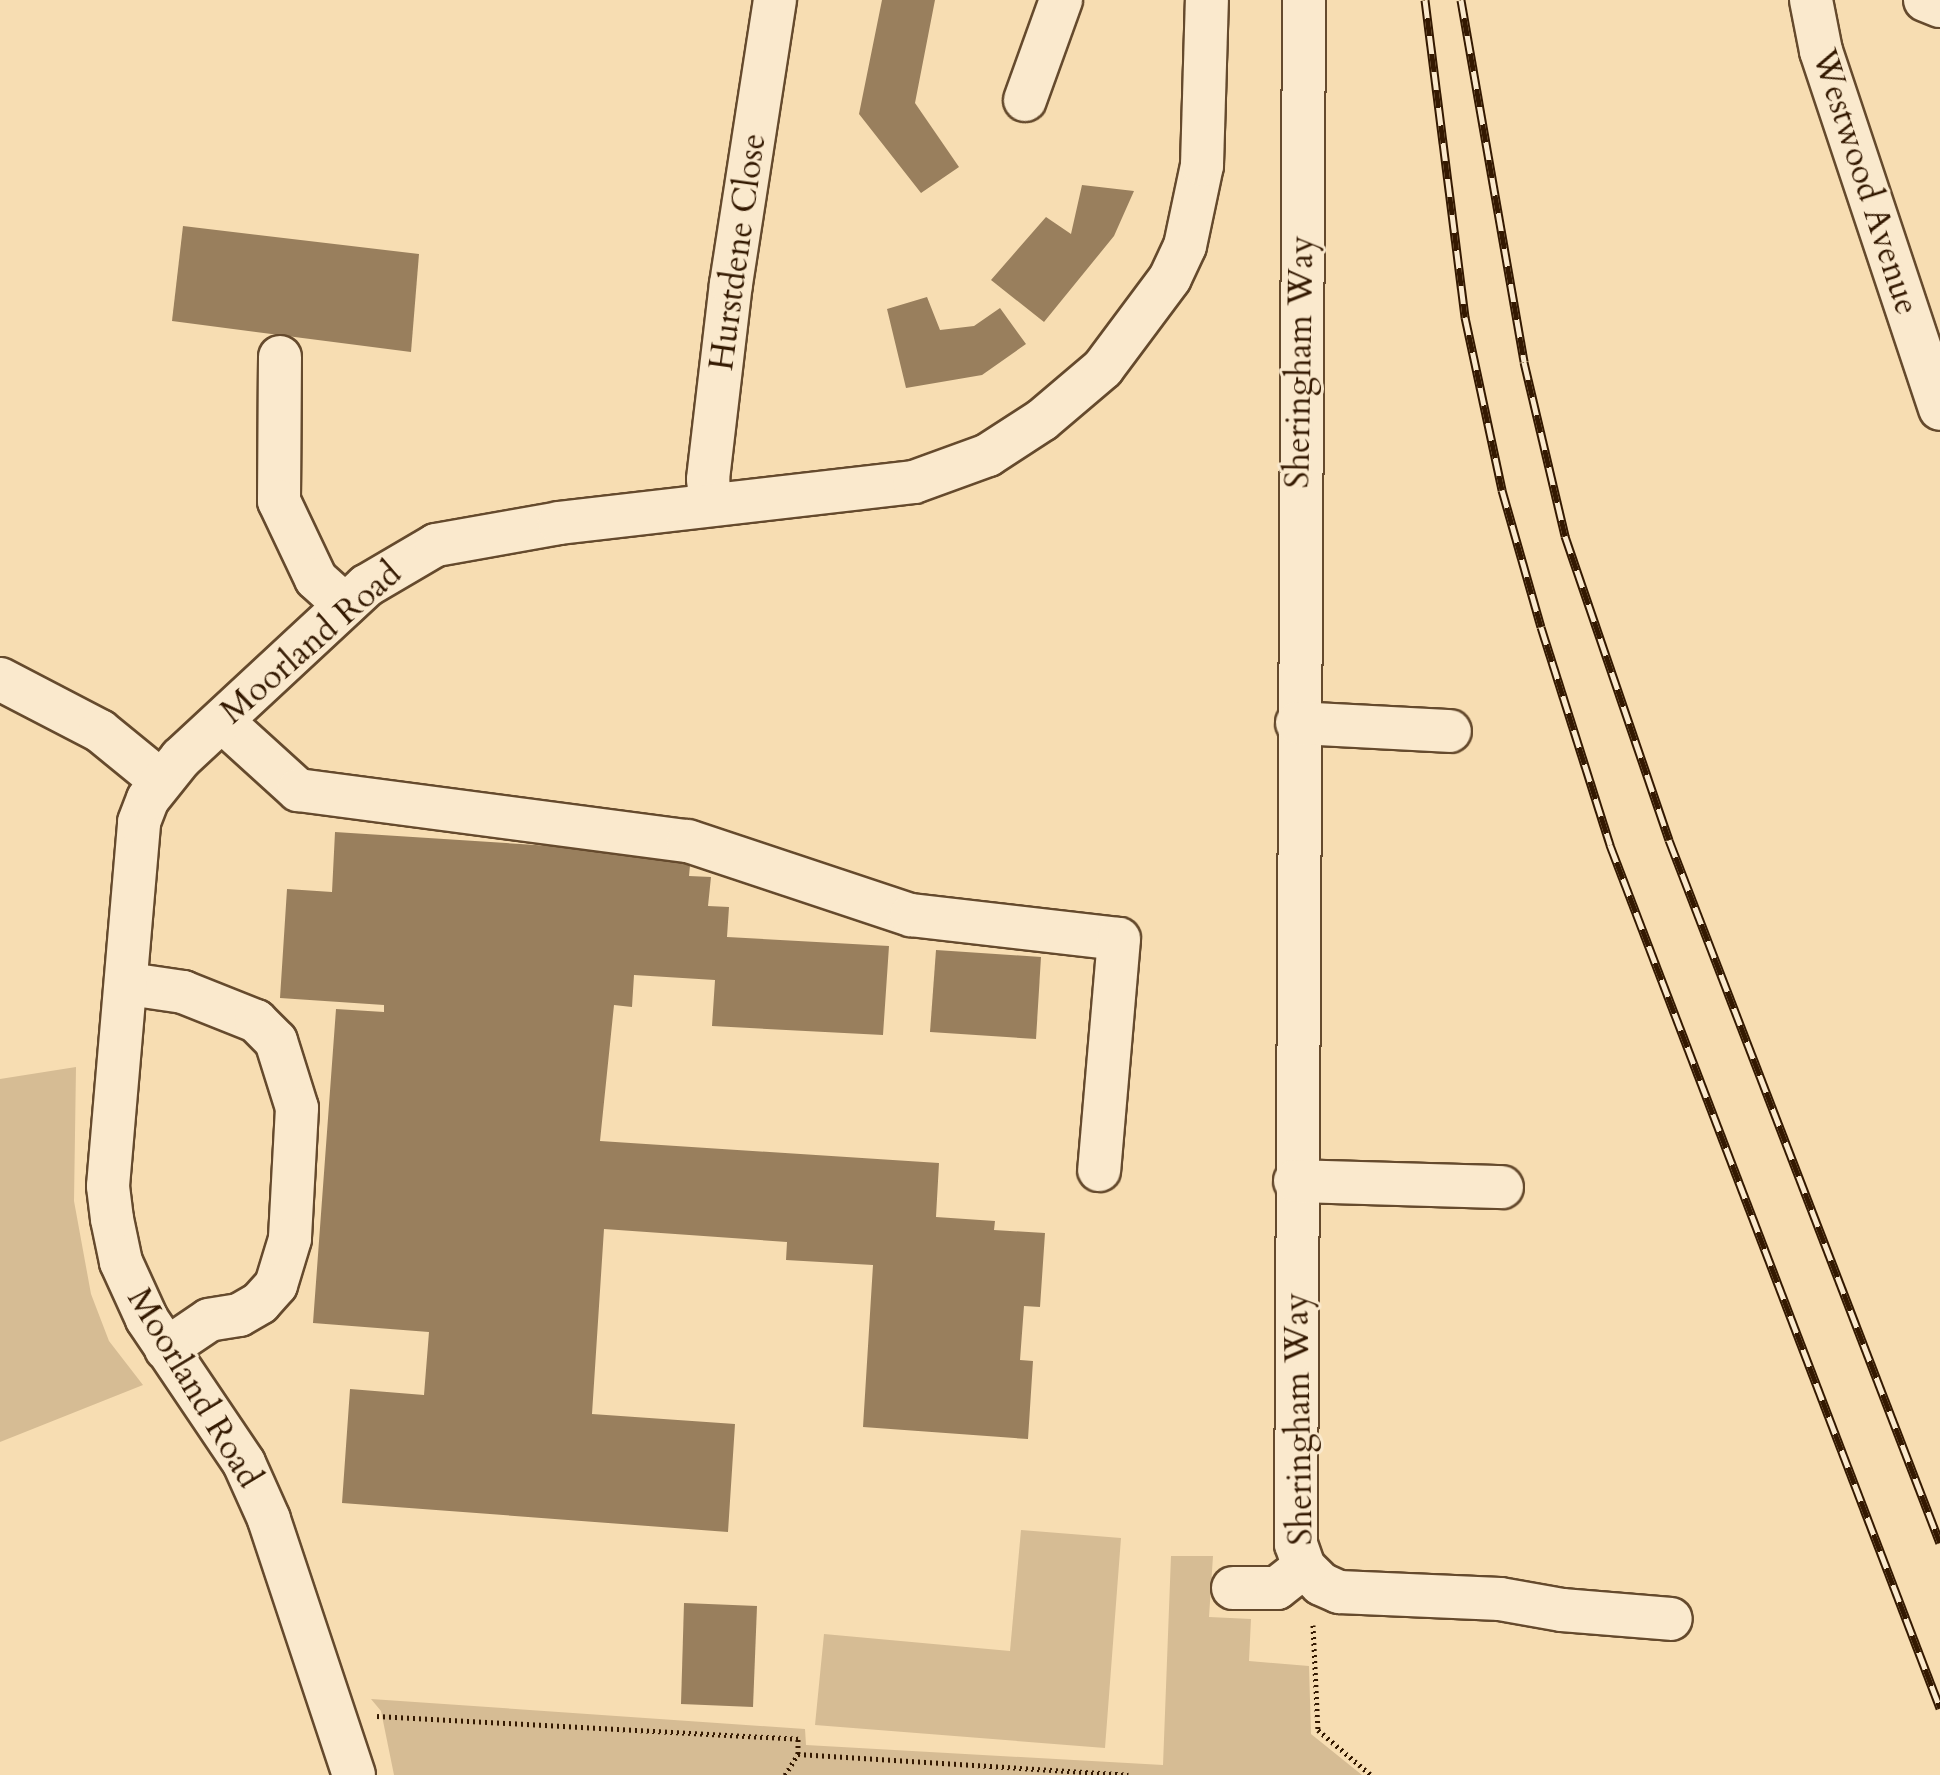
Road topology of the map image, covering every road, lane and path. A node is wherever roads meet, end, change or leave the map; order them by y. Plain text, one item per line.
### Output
1 (775, 0) edge
2 (1061, 0) edge
3 (1207, 0) edge
4 (1304, 0) edge
5 (1811, 0) edge
6 (1925, 0) edge
7 (1940, 6) edge
8 (1025, 100) dead end
9 (280, 357) dead end
10 (1940, 409) edge
11 (710, 505) junction
12 (345, 605) junction
13 (0, 679) edge
14 (222, 721) junction
15 (1297, 723) junction
16 (1450, 731) dead end
17 (160, 780) junction
18 (129, 984) junction
19 (1099, 1170) dead end
20 (1295, 1181) junction
21 (1502, 1187) dead end
22 (166, 1349) junction
23 (1312, 1576) junction
24 (1233, 1588) dead end
25 (1671, 1619) dead end
26 (337, 1714) junction
27 (798, 1754) junction
28 (354, 1775) edge
29 (785, 1775) edge
30 (1128, 1775) edge
31 (1371, 1775) edge

1 - 11 street, Hurstdene Close
2 - 8 street
3 - 11 street, Moorland Road
4 - 15 street, Sheringham Way
5 - 10 street, Westwood Avenue
6 - 7 street
9 - 12 street
11 - 12 street, Moorland Road
12 - 14 street, Moorland Road
13 - 17 street
14 - 17 street, Moorland Road
14 - 19 street
15 - 16 street
15 - 20 street, Sheringham Way
17 - 18 street, Moorland Road
18 - 22 street, Moorland Road
18 - 22 street
20 - 21 street
20 - 23 street, Sheringham Way
22 - 26 street, Moorland Road
23 - 24 street
23 - 25 street, Sheringham Way
23 - 31 path
26 - 27 path
26 - 28 street, Moorland Road
27 - 29 path
27 - 30 path

